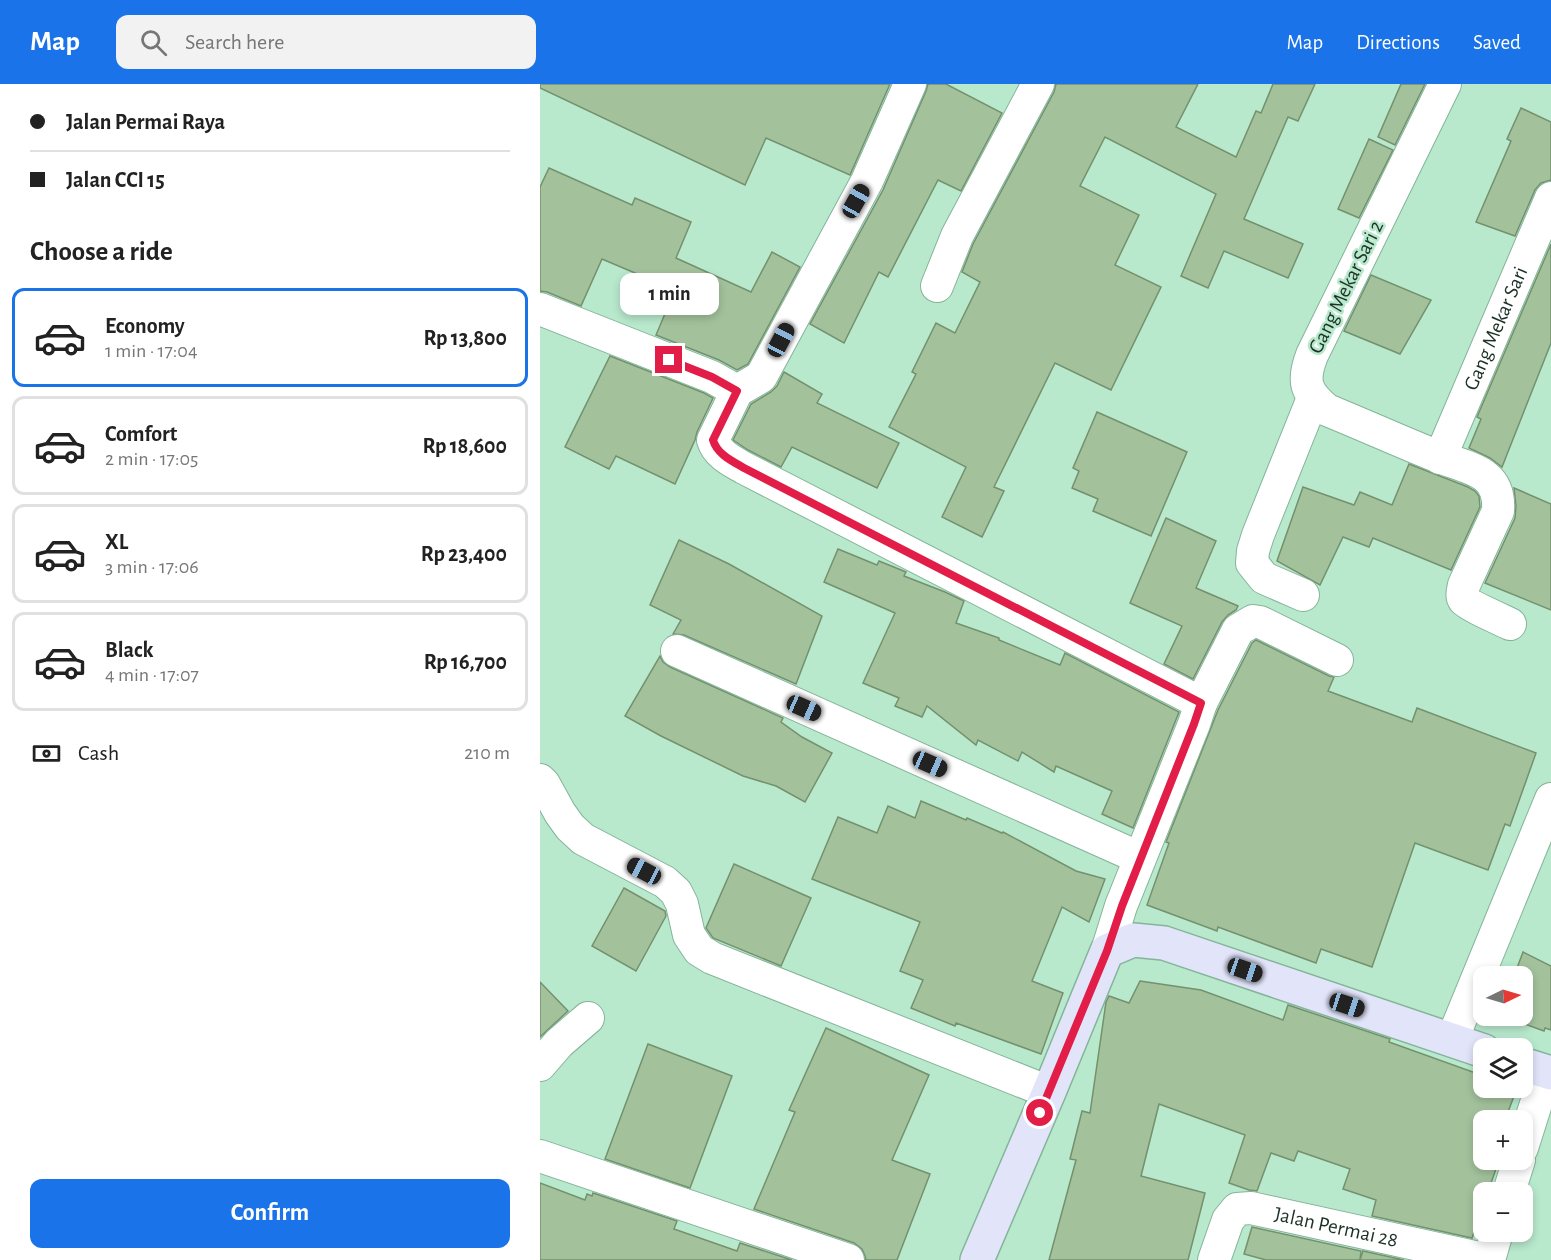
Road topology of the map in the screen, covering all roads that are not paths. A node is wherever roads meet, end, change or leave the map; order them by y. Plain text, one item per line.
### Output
1 (910, 84) edge
2 (1038, 84) edge
3 (1445, 84) edge
4 (1551, 198) edge
5 (938, 286) dead end
6 (540, 309) edge
7 (737, 391) junction
8 (1313, 398) junction
9 (1440, 458) junction
10 (1304, 595) dead end
11 (1510, 624) dead end
12 (677, 651) dead end
13 (1337, 660) dead end
14 (1201, 703) junction
15 (540, 780) edge
16 (1551, 799) edge
17 (1140, 858) junction
18 (1107, 951) junction
19 (588, 1018) dead end
20 (1452, 1040) junction
21 (1473, 1047) edge
22 (540, 1065) edge
23 (1540, 1070) edge
24 (1049, 1092) junction
25 (1531, 1110) edge
26 (540, 1156) edge
27 (1494, 1242) edge
28 (849, 1260) edge
29 (977, 1260) edge
30 (1214, 1260) edge
31 (1488, 1260) edge

1 - 7 street
2 - 5 street
3 - 8 street, Gang Mekar Sari 2
4 - 9 street, Gang Mekar Sari
6 - 7 street
7 - 14 street
8 - 9 street
8 - 10 street
9 - 11 street
12 - 17 street
13 - 14 street
14 - 17 street
15 - 24 street
16 - 20 street
17 - 18 street
18 - 20 street
18 - 24 street
19 - 22 street
20 - 21 street
23 - 25 street
24 - 29 street
26 - 28 street
27 - 31 street
30 - 31 street, Jalan Permai 28

